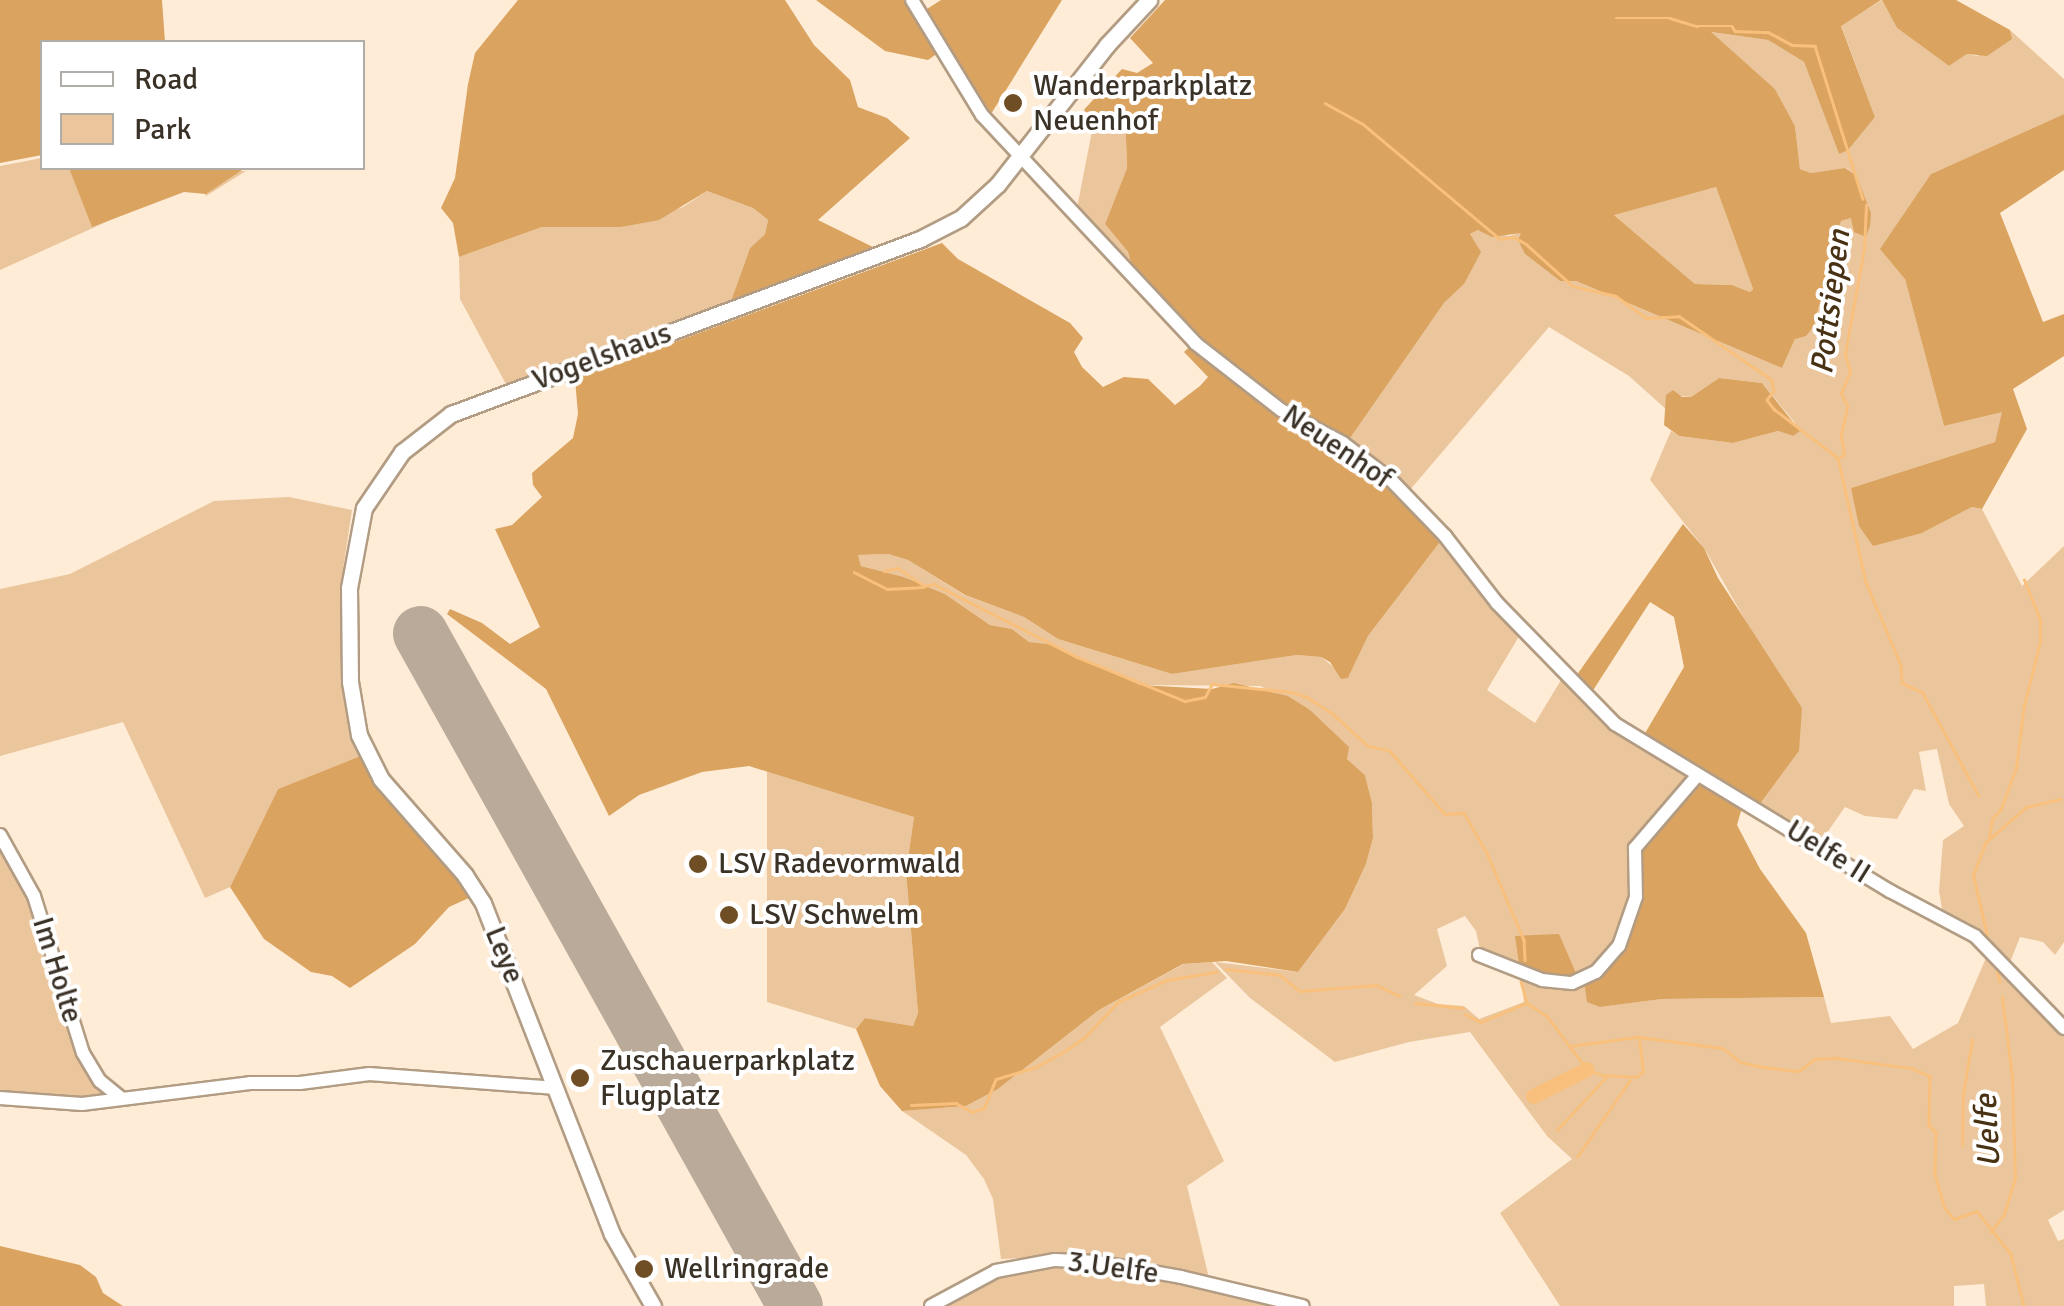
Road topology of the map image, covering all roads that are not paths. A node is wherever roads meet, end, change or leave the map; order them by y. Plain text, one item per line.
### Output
1 (912, 0) edge
2 (1149, 0) edge
3 (1019, 159) junction
4 (350, 682) joint
5 (1696, 777) junction
6 (0, 835) edge
7 (1479, 955) dead end
8 (2064, 1028) edge
9 (556, 1088) junction
10 (0, 1098) edge
11 (122, 1099) junction
12 (653, 1306) edge
13 (930, 1306) edge
14 (1303, 1306) edge

1 - 3 street, Neuenhof
2 - 3 main road
3 - 4 main road, Vogelshaus
3 - 5 street, Neuenhof
4 - 9 main road, Leye
5 - 7 street
5 - 8 street, Uelfe II
6 - 11 street, Im Holte
9 - 11 street
9 - 12 main road, Leye
10 - 11 street
13 - 14 street, 3.Uelfe

